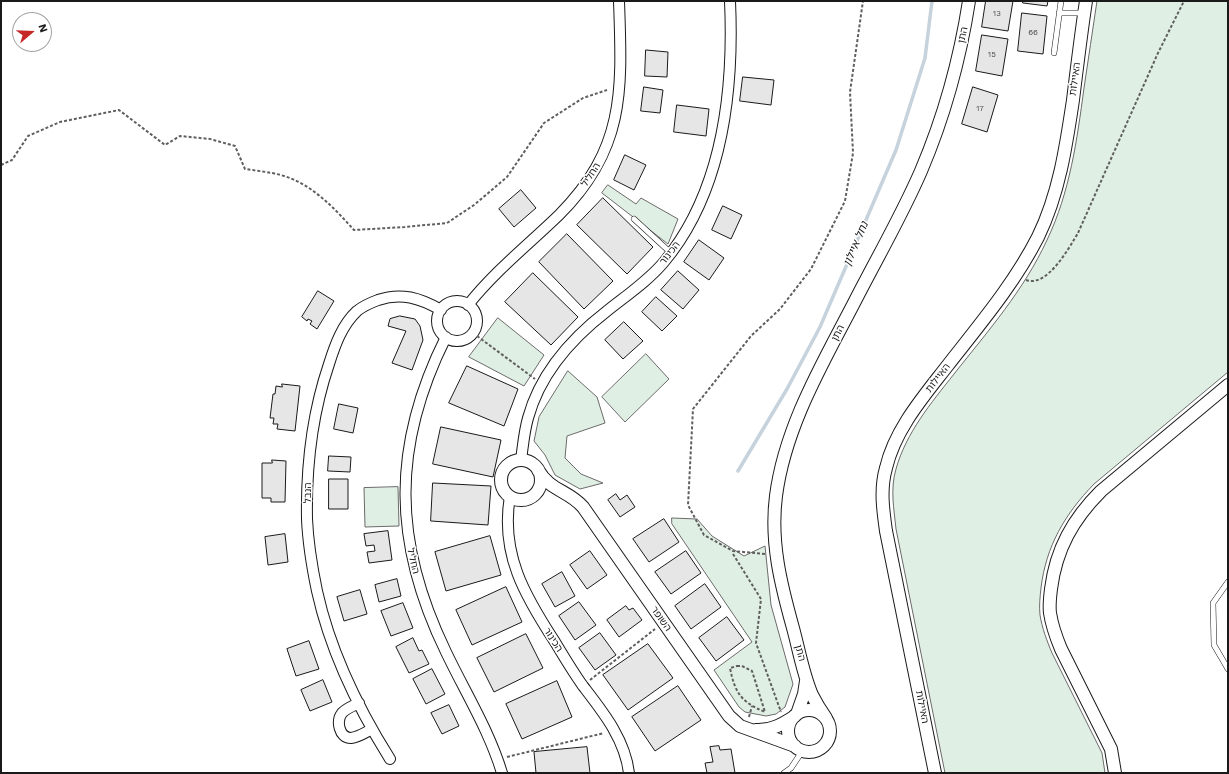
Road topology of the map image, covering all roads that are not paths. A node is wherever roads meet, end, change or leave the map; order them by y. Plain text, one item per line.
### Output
1 (619, 1) edge
2 (730, 1) edge
3 (969, 1) edge
4 (1061, 1) edge
5 (1085, 7) edge
6 (1059, 13) junction
7 (1054, 52) dead end
8 (634, 219) dead end
9 (671, 253) junction
10 (468, 305) junction
11 (441, 310) junction
12 (446, 338) junction
13 (1228, 385) edge
14 (521, 460) junction
15 (538, 470) junction
16 (510, 496) junction
17 (530, 497) junction
18 (575, 500) junction
19 (1228, 582) edge
20 (1228, 669) edge
21 (806, 675) junction
22 (359, 703) junction
23 (792, 718) junction
24 (826, 718) junction
25 (372, 729) junction
26 (753, 730) junction
27 (799, 748) junction
28 (390, 759) dead end
29 (502, 773) edge
30 (629, 773) edge
31 (784, 773) edge
32 (935, 773) edge
33 (1115, 773) edge

1 - 10 street, החליל
2 - 9 street, הכינור
3 - 21 street, התן
4 - 6 lane
5 - 6 lane
5 - 32 street, האיילות
6 - 7 lane
8 - 9 lane
9 - 14 street, הכינור
10 - 11 street
10 - 12 street
11 - 12 street
11 - 22 street, הנבל
12 - 29 street, החליל
13 - 33 street
14 - 15 street
14 - 16 street
15 - 17 street
15 - 18 street, השופר
16 - 17 street
16 - 30 street, הכינור
17 - 18 street
18 - 26 street, השופר
19 - 20 lane
21 - 23 street, התן
21 - 24 street, התן
22 - 25 street, הנבל
22 - 25 street
23 - 24 street
23 - 26 street
23 - 27 street
24 - 27 street
25 - 28 street, הנבל
26 - 27 street, השופר
27 - 31 lane

